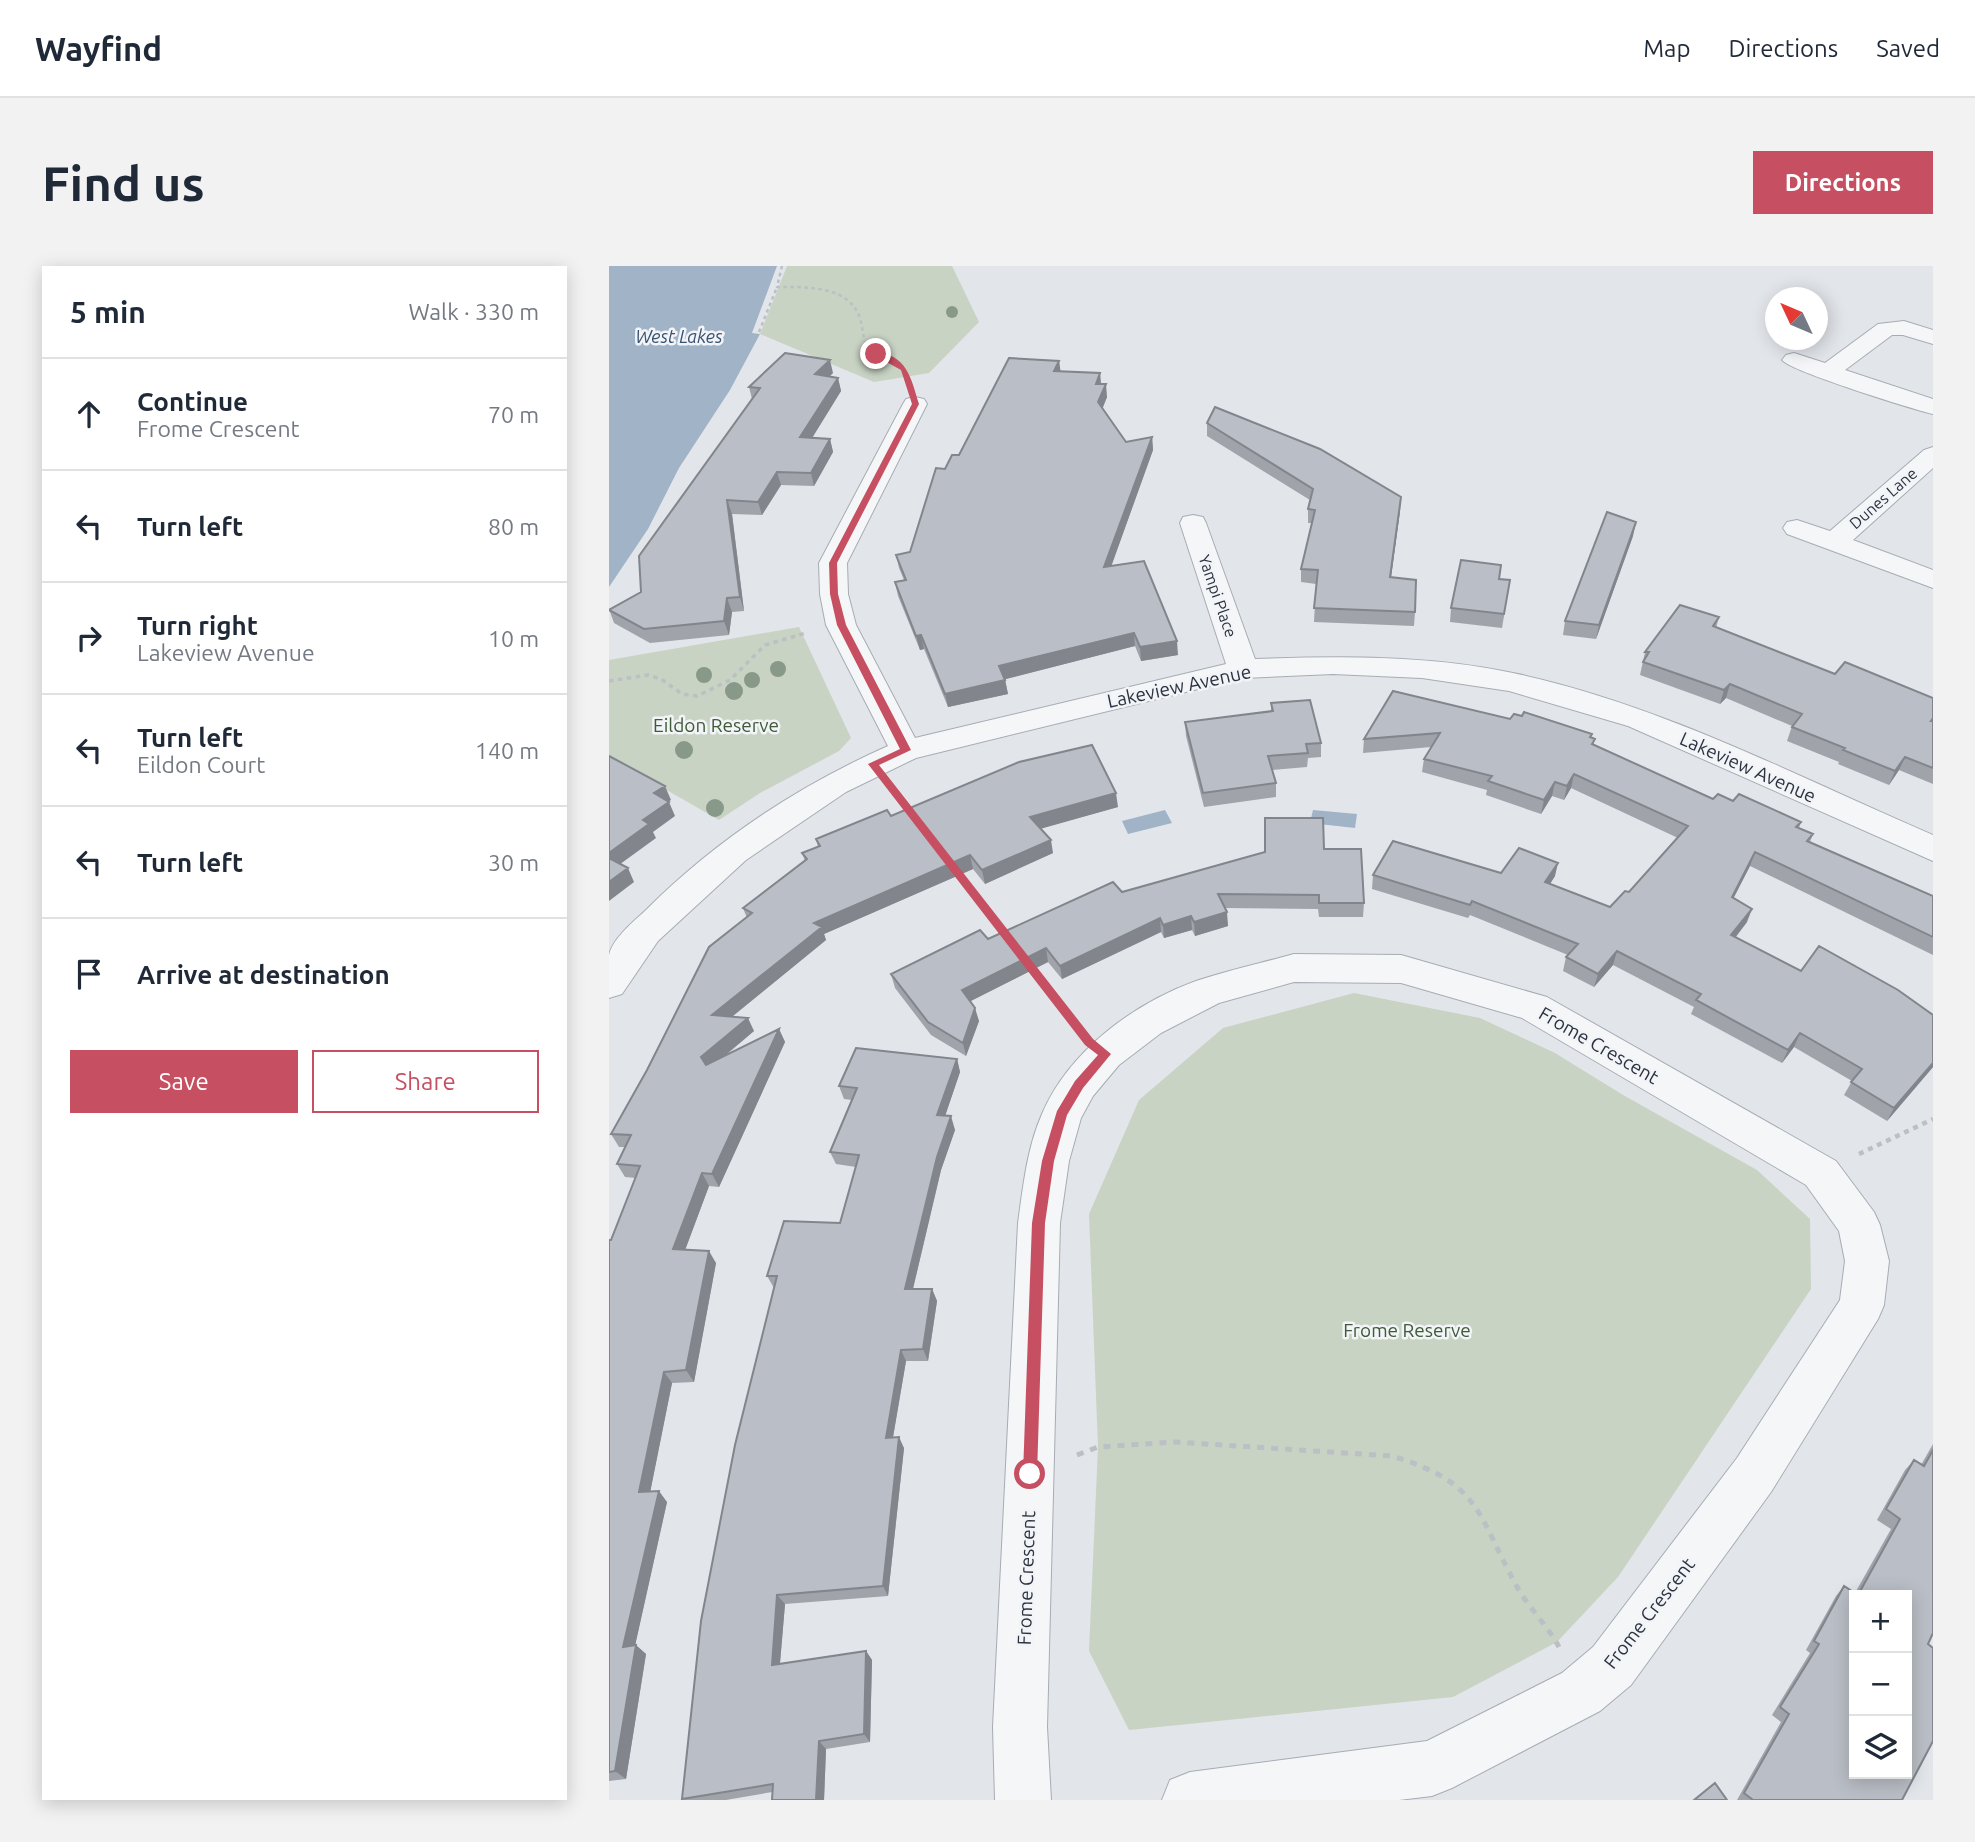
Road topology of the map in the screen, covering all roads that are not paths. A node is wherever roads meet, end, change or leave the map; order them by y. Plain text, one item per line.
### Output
1 (1933, 337) edge
2 (1794, 360) dead end
3 (1827, 372) junction
4 (915, 404) road end
5 (1933, 407) edge
6 (1933, 454) edge
7 (1193, 523) dead end
8 (1797, 528) dead end
9 (1834, 542) junction
10 (1933, 580) edge
11 (1243, 669) junction
12 (906, 750) junction
13 (1933, 849) edge
14 (609, 984) edge
15 (1023, 1800) edge
16 (1190, 1800) edge

1 - 3 street
2 - 3 street
3 - 5 street
4 - 12 street
6 - 9 street, Dunes Lane
7 - 11 street, Yampi Place
8 - 9 street
9 - 10 street
11 - 12 street, Lakeview Avenue
11 - 13 street, Lakeview Avenue
12 - 14 street, Lakeview Avenue
15 - 16 street, Frome Crescent

